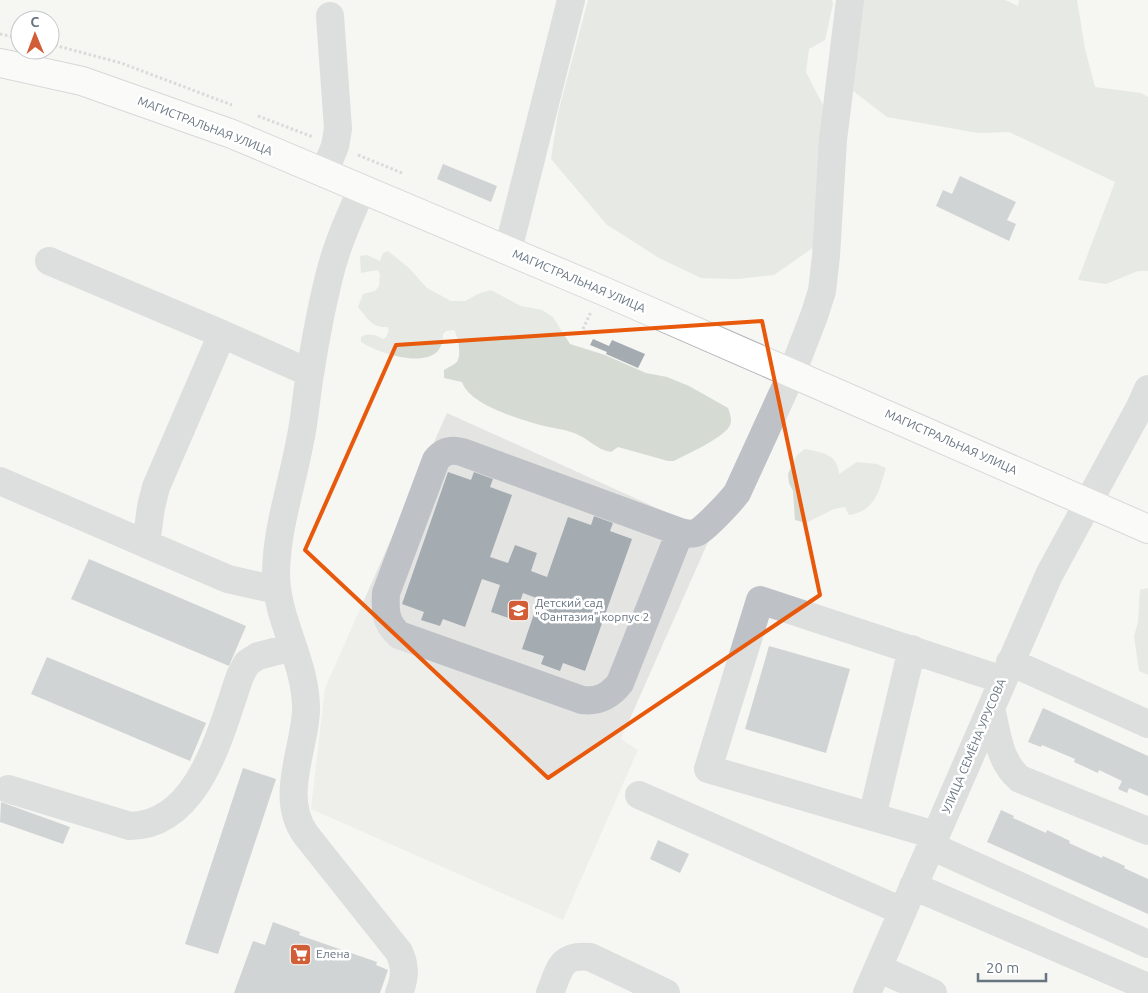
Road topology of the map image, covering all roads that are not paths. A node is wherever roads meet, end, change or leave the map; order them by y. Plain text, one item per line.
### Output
1 (571, 0) edge
2 (850, 0) edge
3 (330, 16) dead end
4 (0, 63) edge
5 (324, 173) junction
6 (362, 189) junction
7 (508, 250) junction
8 (49, 261) dead end
9 (222, 334) junction
10 (310, 373) junction
11 (792, 373) junction
12 (1148, 388) edge
13 (0, 481) edge
14 (1088, 502) junction
15 (1148, 529) edge
16 (680, 532) junction
17 (146, 544) junction
18 (277, 590) junction
19 (293, 647) junction
20 (912, 649) junction
21 (1007, 671) junction
22 (990, 708) junction
23 (1148, 724) edge
24 (8, 789) dead end
25 (639, 795) dead end
26 (872, 817) junction
27 (1148, 831) edge
28 (933, 841) junction
29 (914, 886) junction
30 (902, 911) junction
31 (1148, 944) edge
32 (878, 968) junction
33 (1144, 984) edge
34 (399, 993) edge
35 (550, 993) edge
36 (666, 993) edge
37 (867, 993) edge
38 (933, 993) edge

1 - 7 street
2 - 11 street
3 - 5 street
4 - 5 main road, МАГИСТРАЛЬНАЯ УЛИЦА
5 - 6 main road, МАГИСТРАЛЬНАЯ УЛИЦА
6 - 7 main road, МАГИСТРАЛЬНАЯ УЛИЦА
6 - 10 street
7 - 11 main road, МАГИСТРАЛЬНАЯ УЛИЦА
8 - 9 street
9 - 10 street
9 - 17 street
10 - 18 street
11 - 14 main road, МАГИСТРАЛЬНАЯ УЛИЦА
11 - 16 street
12 - 14 street, УЛИЦА СЕМЁНА УРУСОВА
13 - 17 street
14 - 15 main road, МАГИСТРАЛЬНАЯ УЛИЦА
14 - 21 street, УЛИЦА СЕМЁНА УРУСОВА
16 - 16 street
17 - 18 street
18 - 19 street
19 - 24 street
19 - 34 street
20 - 21 street
20 - 26 street
20 - 26 street
21 - 22 street, УЛИЦА СЕМЁНА УРУСОВА
21 - 23 street
22 - 27 street
22 - 28 street, УЛИЦА СЕМЁНА УРУСОВА
25 - 30 street
26 - 28 street
28 - 29 street, УЛИЦА СЕМЁНА УРУСОВА
28 - 31 street
29 - 30 street, УЛИЦА СЕМЁНА УРУСОВА
29 - 33 street
30 - 32 street, УЛИЦА СЕМЁНА УРУСОВА
32 - 37 street, УЛИЦА СЕМЁНА УРУСОВА
32 - 38 street
35 - 36 street

